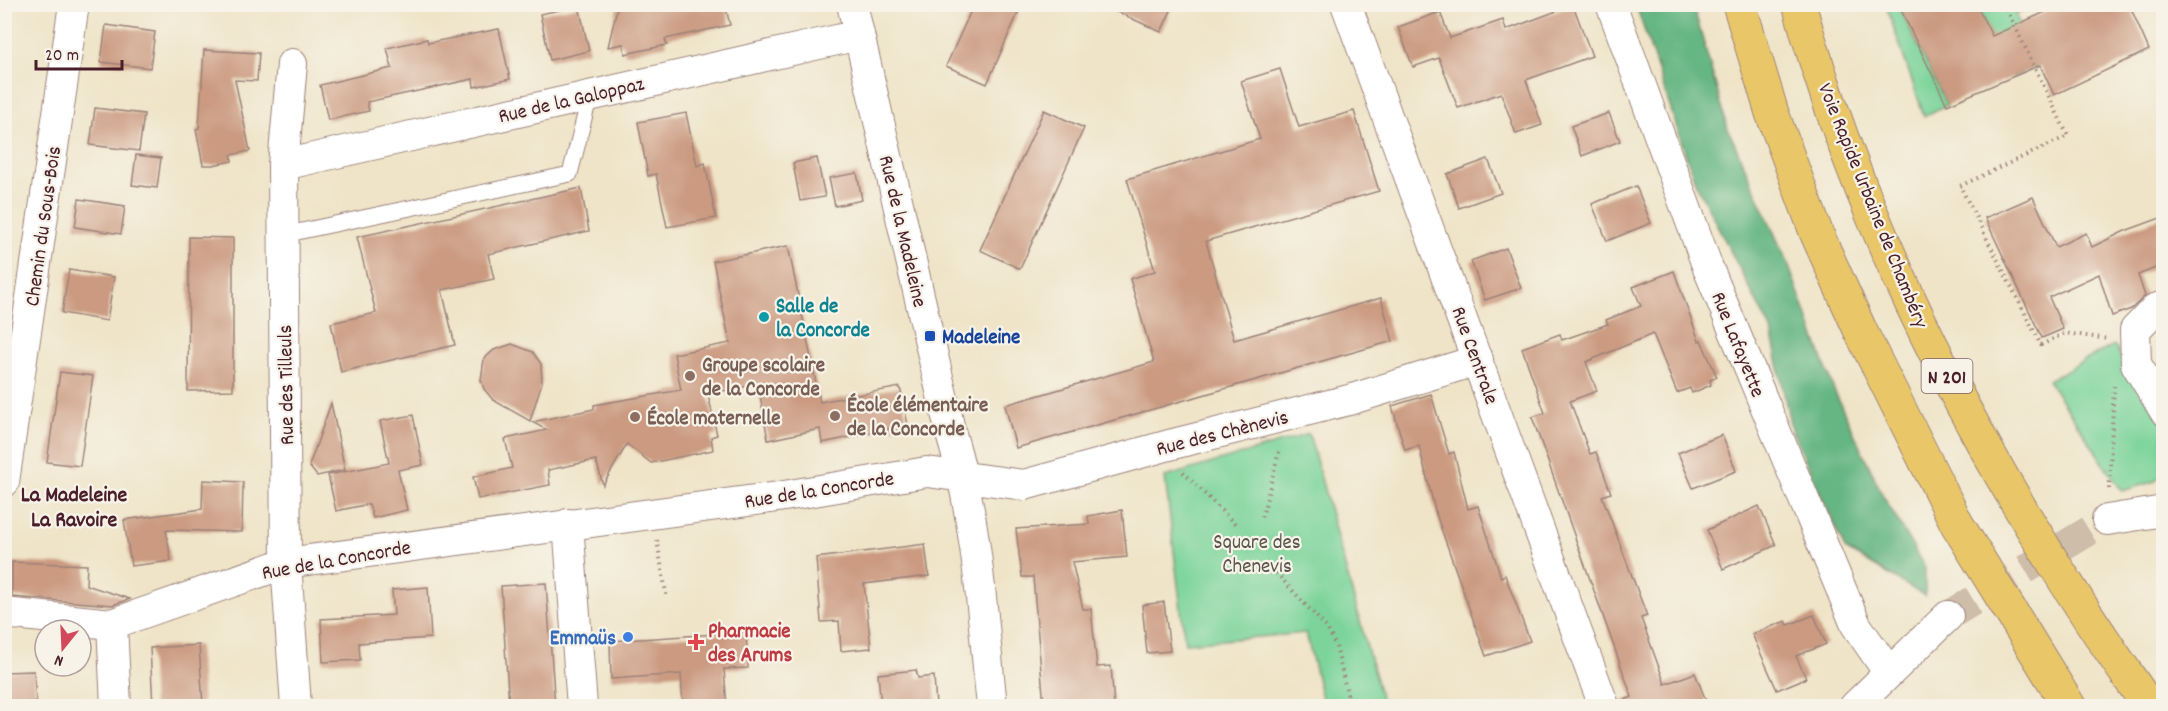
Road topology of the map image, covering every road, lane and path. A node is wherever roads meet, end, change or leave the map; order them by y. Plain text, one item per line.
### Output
1 (74, 4) edge
2 (852, 4) edge
3 (1346, 4) edge
4 (1611, 4) edge
5 (1739, 4) edge
6 (1799, 4) edge
7 (2004, 4) edge
8 (859, 35) junction
9 (292, 64) dead end
10 (590, 95) junction
11 (283, 165) junction
12 (283, 235) junction
13 (2163, 306) edge
14 (2135, 346) junction
15 (1478, 360) junction
16 (2163, 410) edge
17 (1277, 417) junction
18 (1173, 444) junction
19 (964, 475) junction
20 (4, 482) edge
21 (2163, 512) edge
22 (653, 513) junction
23 (1262, 517) dead end
24 (2108, 520) joint
25 (568, 524) junction
26 (1238, 526) dead end
27 (286, 563) junction
28 (1268, 564) dead end
29 (667, 599) dead end
30 (4, 613) edge
31 (1948, 616) tunnel mouth
32 (2018, 620) junction
33 (112, 624) junction
34 (1889, 673) junction
35 (116, 706) edge
36 (296, 706) edge
37 (582, 706) edge
38 (992, 706) edge
39 (1350, 706) edge
40 (1604, 706) edge
41 (1856, 706) edge
42 (2069, 706) edge
43 (2079, 706) edge
44 (2149, 706) edge

1 - 20 street, Chemin du Sous-Bois
2 - 8 street, Rue de la Madeleine
3 - 15 street, Rue Centrale
4 - 34 street, Rue Lafayette
5 - 32 highway, N 201
6 - 44 highway, Voie Rapide Urbaine de Chambéry / N 201
7 - 14 path
8 - 10 street, Rue de la Galoppaz
8 - 19 street, Rue de la Madeleine
9 - 11 street, Rue des Tilleuls
10 - 11 street, Rue de la Galoppaz
10 - 12 lane
11 - 12 street, Rue des Tilleuls
12 - 27 street, Rue des Tilleuls
13 - 14 street
14 - 16 street
14 - 24 path
15 - 17 street, Rue des Chènevis
15 - 40 street, Rue Centrale
17 - 18 street, Rue des Chènevis
17 - 23 path
18 - 19 street, Rue des Chènevis
18 - 26 path
19 - 22 street, Rue de la Concorde
19 - 38 street, Rue de la Madeleine
21 - 24 street
22 - 25 street, Rue de la Concorde
22 - 29 path
25 - 27 street, Rue de la Concorde
25 - 37 street
27 - 33 street, Rue de la Concorde
27 - 36 street, Rue des Tilleuls
28 - 39 path
30 - 33 street, Rue de la Concorde
31 - 34 street
32 - 42 highway
32 - 43 highway, N 201
33 - 35 street
34 - 41 street

